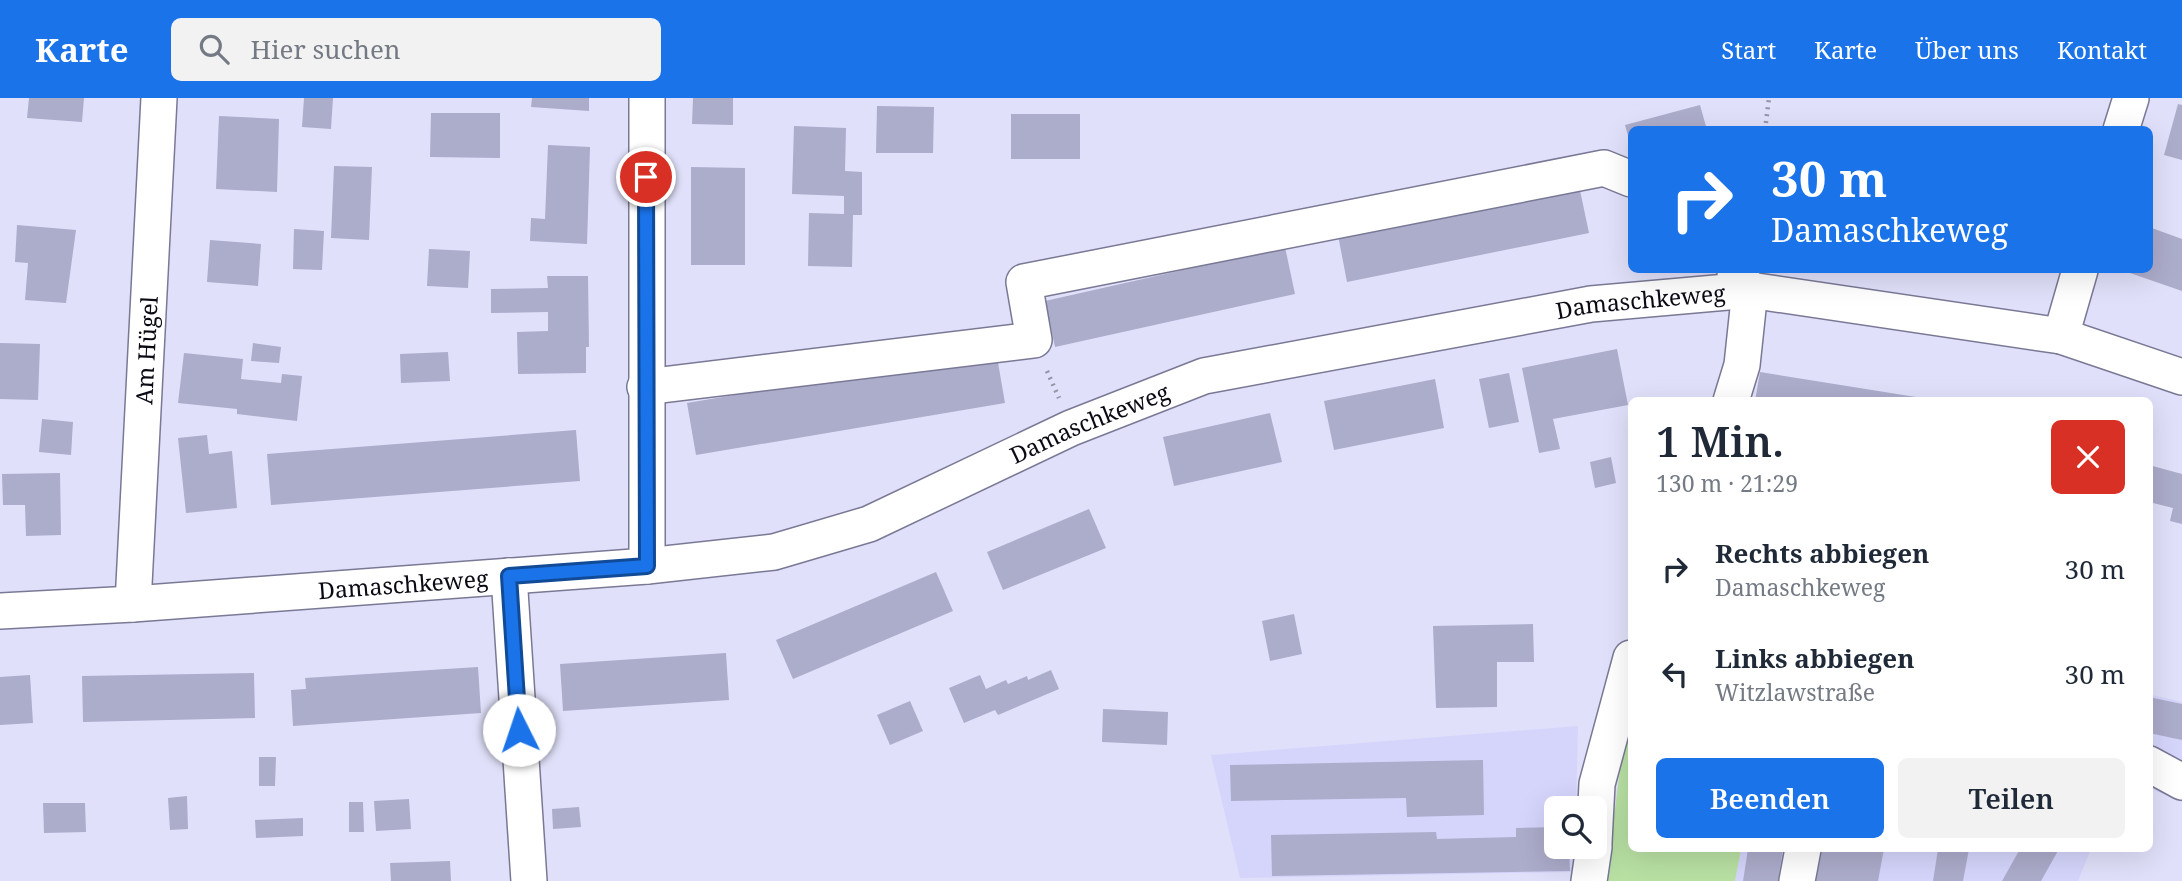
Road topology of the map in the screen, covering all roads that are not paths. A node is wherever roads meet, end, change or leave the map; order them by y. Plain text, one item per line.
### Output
1 (159, 98) edge
2 (647, 98) edge
3 (2131, 98) edge
4 (2122, 126) edge
5 (1628, 178) edge
6 (2079, 273) edge
7 (1742, 280) edge
8 (2061, 336) junction
9 (2182, 377) edge
10 (645, 387) junction
11 (1732, 397) edge
12 (647, 566) junction
13 (509, 576) junction
14 (133, 604) junction
15 (0, 611) edge
16 (1628, 669) edge
17 (2153, 766) edge
18 (2182, 782) edge
19 (1596, 796) edge
20 (1802, 852) edge
21 (1592, 859) edge
22 (529, 881) edge
23 (1589, 881) edge
24 (1797, 881) edge

1 - 14 street, Am Hügel
2 - 10 street
3 - 4 street
5 - 10 street
6 - 8 street
7 - 8 street, Damaschkeweg
7 - 11 street
7 - 12 street, Damaschkeweg
8 - 9 street, Damaschkeweg
10 - 12 street
12 - 13 street, Damaschkeweg
13 - 14 street, Damaschkeweg
13 - 22 street
14 - 15 street, Damaschkeweg
16 - 19 street
17 - 18 street
20 - 24 street
21 - 23 street

